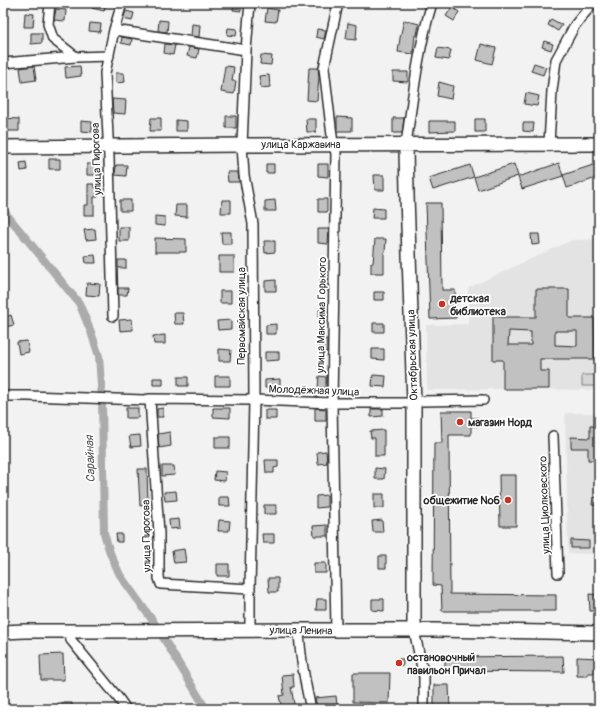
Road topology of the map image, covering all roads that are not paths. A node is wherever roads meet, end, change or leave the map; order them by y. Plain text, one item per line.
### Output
1 (50, 3) edge
2 (122, 3) edge
3 (250, 3) edge
4 (338, 3) edge
5 (432, 3) edge
6 (593, 3) edge
7 (114, 30) junction
8 (246, 50) junction
9 (109, 56) junction
10 (76, 57) junction
11 (3, 62) edge
12 (332, 144) junction
13 (406, 144) junction
14 (549, 144) junction
15 (599, 144) edge
16 (242, 145) junction
17 (3, 147) edge
18 (108, 147) junction
19 (113, 316) dead end
20 (3, 396) edge
21 (147, 400) junction
22 (254, 400) junction
23 (483, 400) dead end
24 (332, 403) junction
25 (414, 404) junction
26 (553, 436) dead end
27 (558, 573) dead end
28 (250, 589) junction
29 (250, 630) junction
30 (299, 630) junction
31 (336, 630) junction
32 (414, 630) junction
33 (70, 631) junction
34 (3, 632) edge
35 (599, 633) edge
36 (126, 709) edge
37 (311, 709) edge
38 (424, 709) edge

1 - 10 street
2 - 7 street, улица Пирогова
3 - 8 street, Первомайская улица
4 - 12 street, улица Максима Горького
5 - 13 street, Октябрьская улица
6 - 14 street
7 - 8 street
7 - 9 street, улица Пирогова
8 - 16 street, Первомайская улица
9 - 10 street
9 - 18 street, улица Пирогова
10 - 11 street
12 - 13 street, улица Каржавина
12 - 16 street, улица Каржавина
12 - 24 street, улица Максима Горького
13 - 14 street, улица Каржавина
13 - 25 street, Октябрьская улица
14 - 15 street, улица Каржавина
16 - 18 street, улица Каржавина
16 - 22 street, Первомайская улица
17 - 18 street, улица Каржавина
18 - 19 street, улица Пирогова
20 - 21 street, Молодёжная улица
21 - 22 street, Молодёжная улица
21 - 28 street, улица Пирогова
22 - 24 street, Молодёжная улица
22 - 28 street, Первомайская улица
23 - 25 street, Молодёжная улица
24 - 25 street, Молодёжная улица
24 - 31 street, улица Максима Горького
25 - 32 street, Октябрьская улица
26 - 27 street, улица Циолковского
28 - 29 street, Первомайская улица
29 - 30 street, улица Ленина
29 - 33 street, улица Ленина
30 - 31 street, улица Ленина
30 - 37 street
31 - 32 street, улица Ленина
32 - 35 street, улица Ленина
32 - 38 street, Октябрьская улица
33 - 34 street, улица Ленина
33 - 36 street

